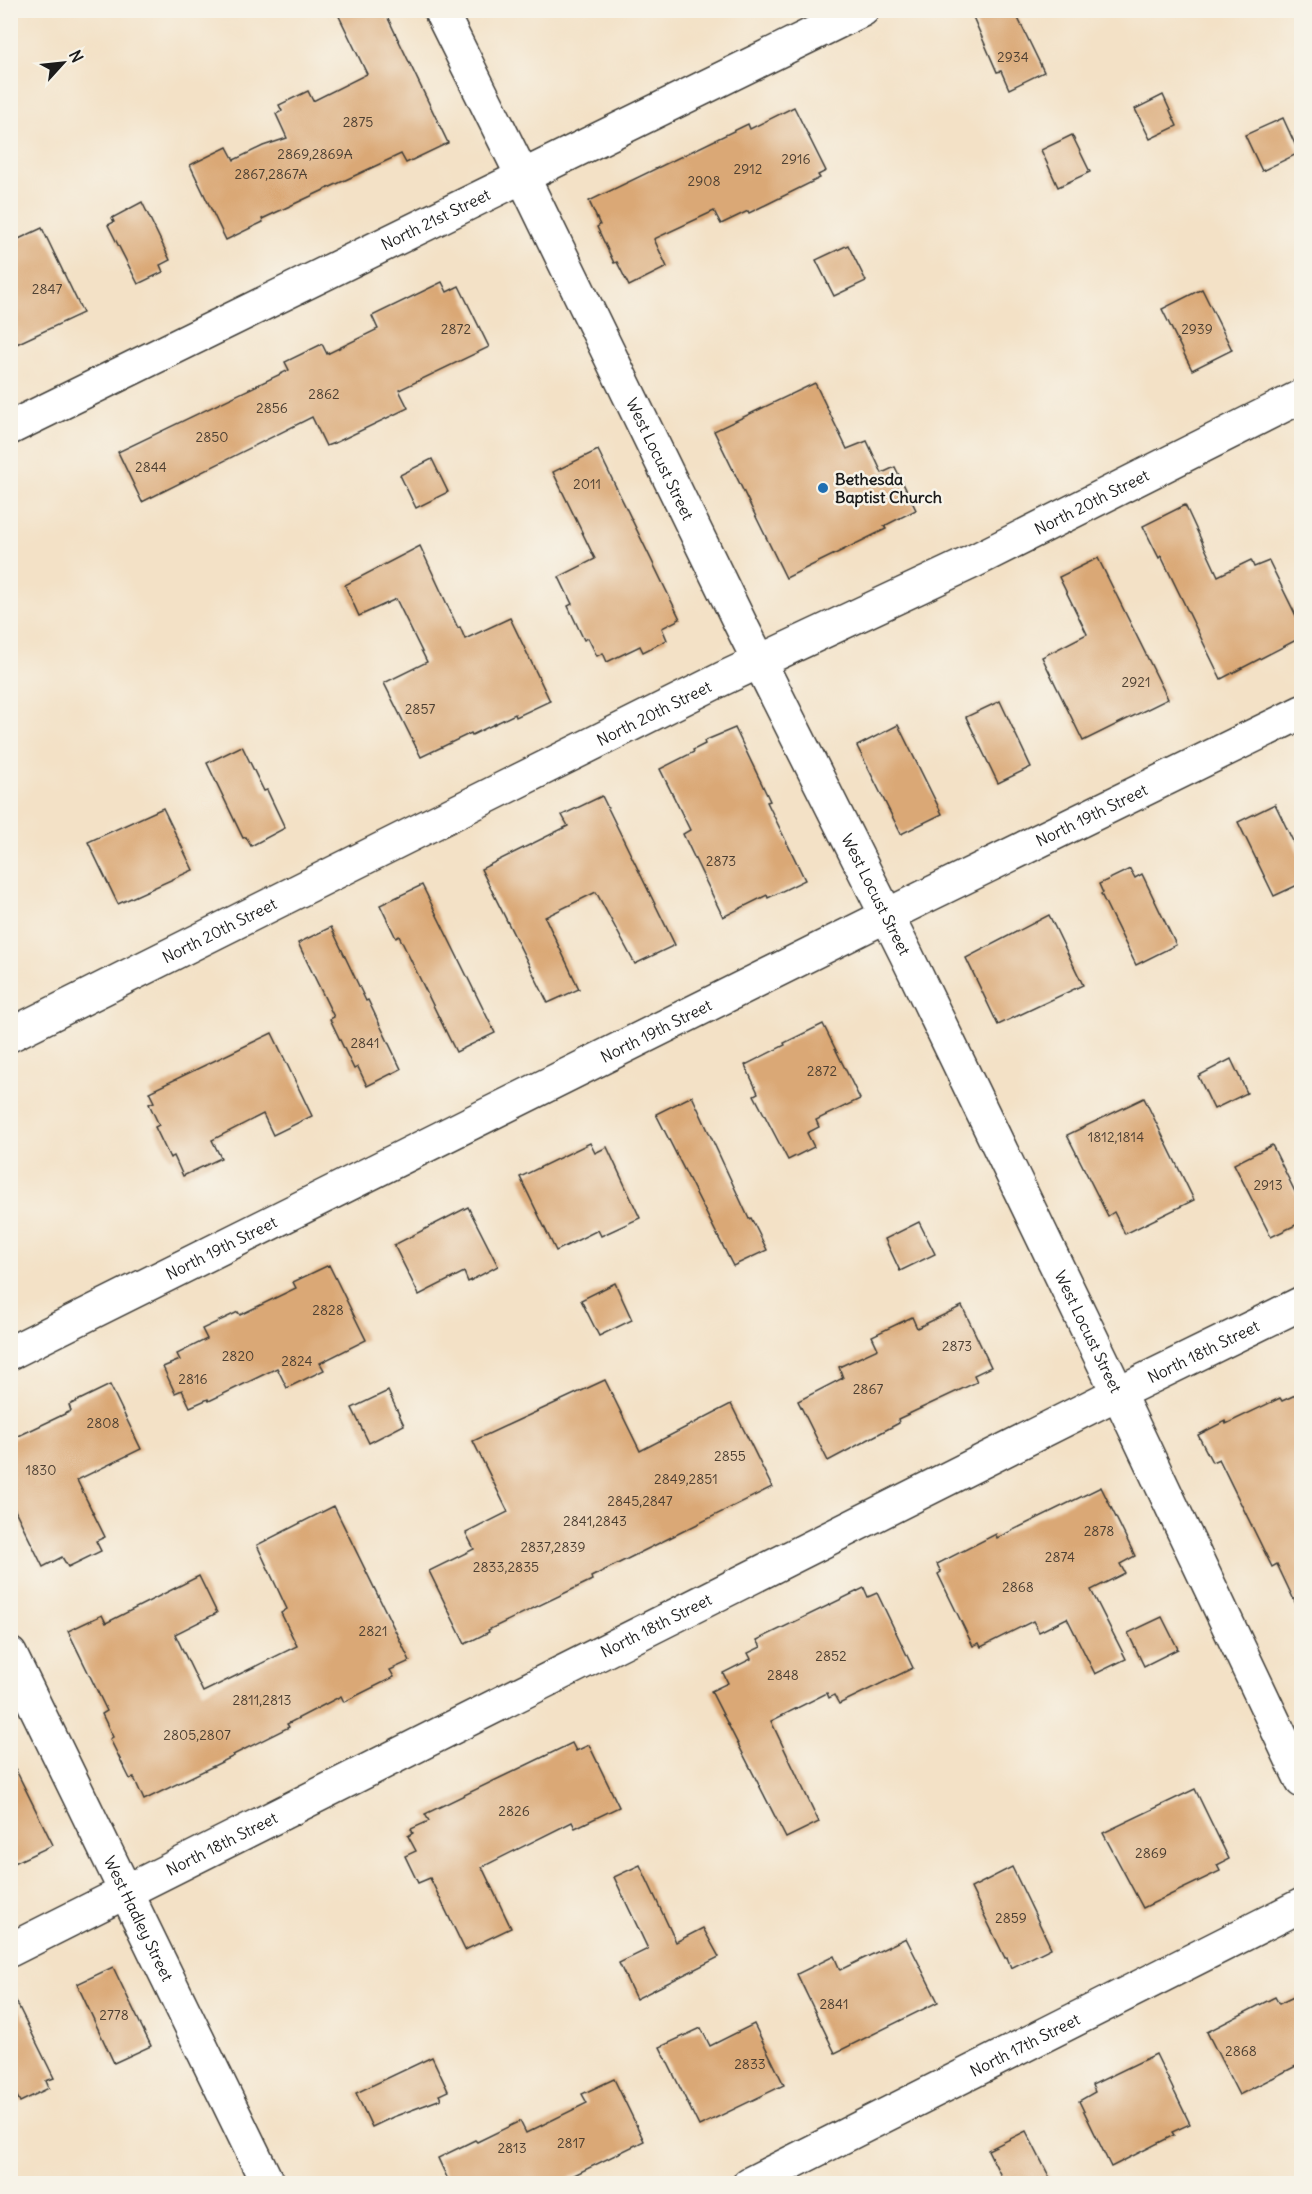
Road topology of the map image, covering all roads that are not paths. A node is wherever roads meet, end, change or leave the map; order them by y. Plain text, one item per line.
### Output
1 (440, 10) edge
2 (862, 10) edge
3 (523, 177) junction
4 (1302, 396) edge
5 (10, 428) edge
6 (760, 661) junction
7 (1302, 712) edge
8 (887, 916) junction
9 (10, 1035) edge
10 (1302, 1303) edge
11 (10, 1353) edge
12 (1118, 1393) junction
13 (10, 1654) edge
14 (1302, 1781) edge
15 (126, 1893) junction
16 (1302, 1905) edge
17 (10, 1950) edge
18 (268, 2184) edge
19 (749, 2184) edge

1 - 3 street, West Locust Street
2 - 3 street, North 21st Street
3 - 5 street, North 21st Street
3 - 6 street, West Locust Street
4 - 6 street, North 20th Street
6 - 8 street, West Locust Street
6 - 9 street, North 20th Street
7 - 8 street, North 19th Street
8 - 11 street, North 19th Street
8 - 12 street, West Locust Street
10 - 12 street, North 18th Street
12 - 14 street, West Locust Street
12 - 15 street, North 18th Street
13 - 15 street, West Hadley Street
15 - 17 street, North 18th Street
15 - 18 street, West Hadley Street
16 - 19 street, North 17th Street

